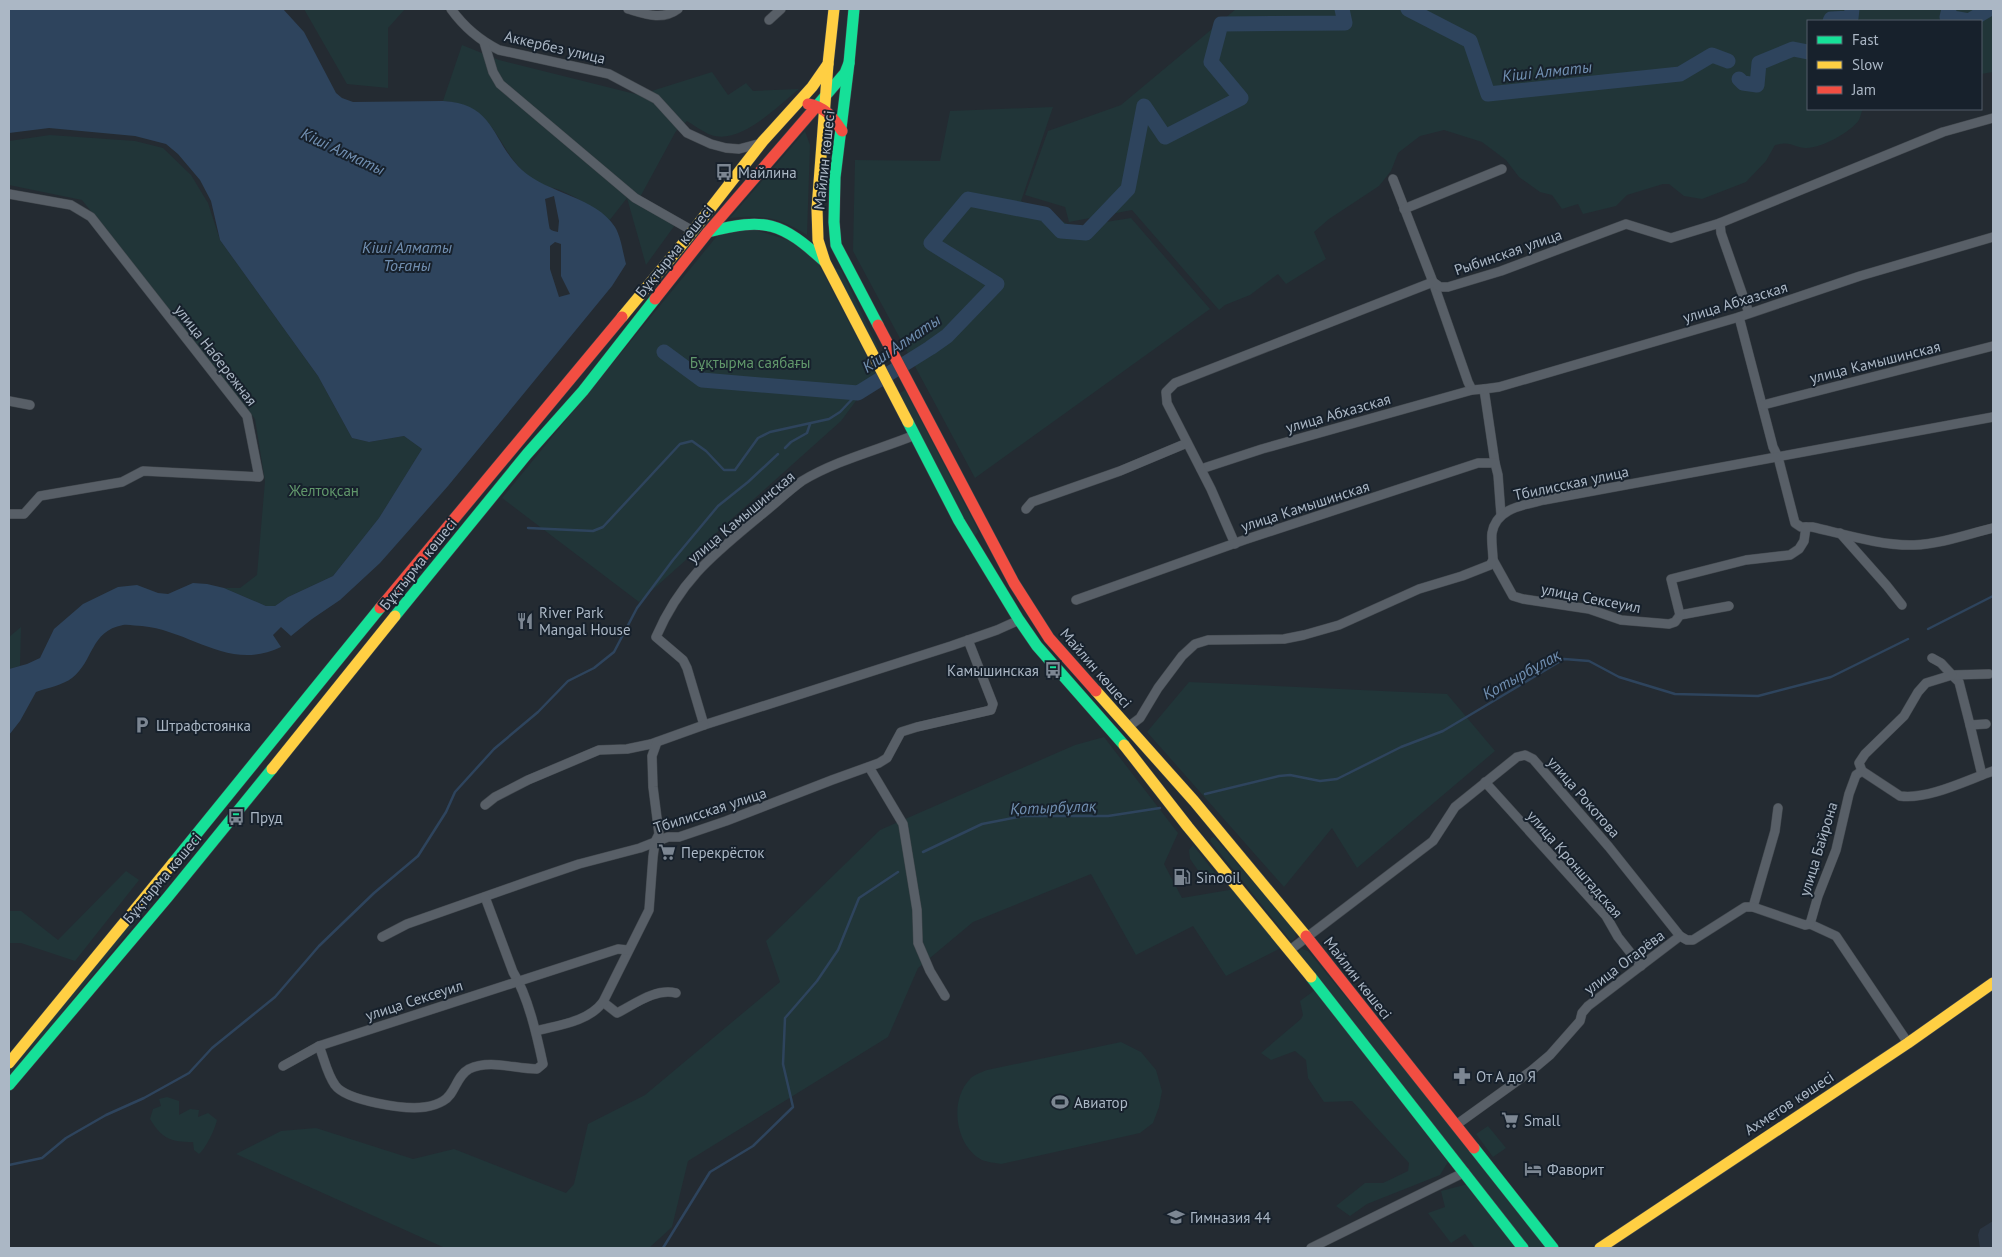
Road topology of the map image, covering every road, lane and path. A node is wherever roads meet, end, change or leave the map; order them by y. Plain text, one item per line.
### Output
1 (451, 9) edge
2 (628, 9) edge
3 (678, 9) edge
4 (781, 9) edge
5 (834, 9) edge
6 (854, 9) edge
7 (769, 20) dead end
8 (484, 42) junction
9 (849, 63) junction
10 (828, 64) junction
11 (825, 94) junction
12 (796, 104) junction
13 (821, 107) junction
14 (1993, 118) edge
15 (842, 131) junction
16 (762, 142) junction
17 (1502, 169) dead end
18 (1392, 179) dead end
19 (9, 194) edge
20 (1404, 209) junction
21 (1720, 223) junction
22 (693, 231) junction
23 (708, 232) junction
24 (1993, 237) edge
25 (825, 262) junction
26 (1433, 282) junction
27 (1749, 313) junction
28 (1739, 317) junction
29 (1993, 346) edge
30 (1484, 389) junction
31 (1472, 390) junction
32 (9, 401) edge
33 (1763, 405) junction
34 (30, 406) dead end
35 (1993, 417) edge
36 (915, 435) junction
37 (1187, 443) junction
38 (1778, 457) junction
39 (1494, 463) junction
40 (1201, 469) junction
41 (1026, 509) dead end
42 (9, 514) edge
43 (1501, 516) junction
44 (1806, 528) junction
45 (1993, 528) edge
46 (1840, 533) junction
47 (1235, 544) junction
48 (1493, 560) junction
49 (1076, 600) dead end
50 (1902, 605) dead end
51 (1729, 606) dead end
52 (1680, 615) junction
53 (1019, 620) junction
54 (968, 640) junction
55 (1932, 658) dead end
56 (1989, 674) dead end
57 (1952, 675) junction
58 (1986, 724) dead end
59 (704, 725) junction
60 (1970, 725) junction
61 (1128, 727) junction
62 (657, 742) junction
63 (869, 767) junction
64 (1993, 770) edge
65 (1862, 771) junction
66 (1982, 775) junction
67 (1485, 782) junction
68 (485, 805) dead end
69 (1778, 808) dead end
70 (1218, 830) junction
71 (655, 842) junction
72 (1204, 847) junction
73 (153, 886) junction
74 (485, 897) junction
75 (167, 898) junction
76 (1754, 907) junction
77 (1810, 924) junction
78 (1680, 936) junction
79 (382, 937) dead end
80 (1307, 937) junction
81 (628, 950) junction
82 (1290, 950) junction
83 (1641, 966) junction
84 (518, 981) junction
85 (1993, 984) edge
86 (676, 993) dead end
87 (945, 996) dead end
88 (603, 1002) junction
89 (536, 1031) junction
90 (1908, 1043) junction
91 (319, 1046) junction
92 (9, 1064) edge
93 (283, 1066) dead end
94 (9, 1085) edge
95 (1456, 1125) junction
96 (1465, 1172) junction
97 (1311, 1248) edge
98 (1523, 1248) edge
99 (1553, 1248) edge
100 (1600, 1248) edge

1 - 8 street, Аккербез улица
2 - 3 street
4 - 7 street
5 - 10 main road, Майлин көшесі
6 - 9 main road, Майлин көшесі
8 - 16 street, Аккербез улица
8 - 22 street
9 - 11 main road
9 - 15 main road, Майлин көшесі
10 - 11 main road, Майлин көшесі
10 - 12 main road, Бұқтырма көшесі
11 - 13 main road, Майлин көшесі
12 - 13 main road
12 - 16 main road, Бұқтырма көшесі
13 - 15 main road
13 - 23 main road, Бұқтырма көшесі
13 - 25 main road, Майлин көшесі
14 - 21 street, Рыбинская улица
15 - 61 main road, Майлин көшесі
16 - 22 main road, Бұқтырма көшесі
17 - 20 street
18 - 20 street
19 - 42 street, улица Набережная
20 - 26 street
21 - 26 street, Рыбинская улица
21 - 27 street
22 - 73 main road, Бұқтырма көшесі
23 - 25 main road
23 - 75 main road, Бұқтырма көшесі
24 - 27 street, улица Абхазская
25 - 36 main road, Майлин көшесі
26 - 31 street
26 - 37 street, Рыбинская улица
27 - 28 street, улица Абхазская
28 - 30 street, улица Абхазская
28 - 33 street
29 - 33 street, улица Камышинская
30 - 31 street, улица Абхазская
30 - 39 street
31 - 40 street, улица Абхазская
32 - 34 street
33 - 38 street
35 - 38 street, Тбилисская улица
36 - 53 main road, Майлин көшесі
36 - 59 street, улица Камышинская
37 - 40 street, Рыбинская улица
37 - 41 street
38 - 43 street, Тбилисская улица
38 - 44 street
39 - 43 street
39 - 47 street, улица Камышинская
40 - 47 street, Рыбинская улица
43 - 48 street, Тбилисская улица
44 - 46 street
44 - 52 street
45 - 46 street
46 - 50 street
47 - 49 street, улица Камышинская
48 - 52 street, улица Сексеуил
48 - 61 street
51 - 52 street, улица Сексеуил
53 - 54 street
53 - 72 main road, Майлин көшесі
54 - 59 street
54 - 63 street, Тбилисская улица
55 - 57 street
56 - 57 street
57 - 60 street
57 - 65 street, улица Байрона
58 - 60 street
59 - 62 street
60 - 66 street
61 - 70 main road, Майлин көшесі
62 - 68 street
62 - 71 street
63 - 71 street, Тбилисская улица
63 - 87 street
64 - 66 street
65 - 66 street
65 - 77 street, улица Байрона
67 - 78 street, улица Рокотова
67 - 80 street, улица Рокотова
67 - 83 street, улица Кронштадская
69 - 76 street
70 - 72 main road
70 - 80 main road, Майлин көшесі
71 - 74 street, Тбилисская улица
71 - 81 street
72 - 82 main road, Майлин көшесі
73 - 75 main road
73 - 92 main road, Бұқтырма көшесі
74 - 79 street, Тбилисская улица
74 - 84 street
75 - 94 main road, Бұқтырма көшесі
76 - 77 street
76 - 78 street, улица Огарёва
77 - 90 street
78 - 83 street, улица Огарёва
80 - 82 street, улица Рокотова
80 - 95 main road, Майлин көшесі
81 - 84 street, улица Сексеуил
81 - 88 street
82 - 96 main road, Майлин көшесі
83 - 95 street, улица Огарёва
84 - 89 street
84 - 91 street, улица Сексеуил
85 - 90 main road, Ахметов көшесі
86 - 88 street
88 - 89 street
89 - 91 street
90 - 100 main road, Ахметов көшесі
91 - 93 street, улица Сексеуил
95 - 99 main road, Майлин көшесі
96 - 97 street
96 - 98 main road, Майлин көшесі

